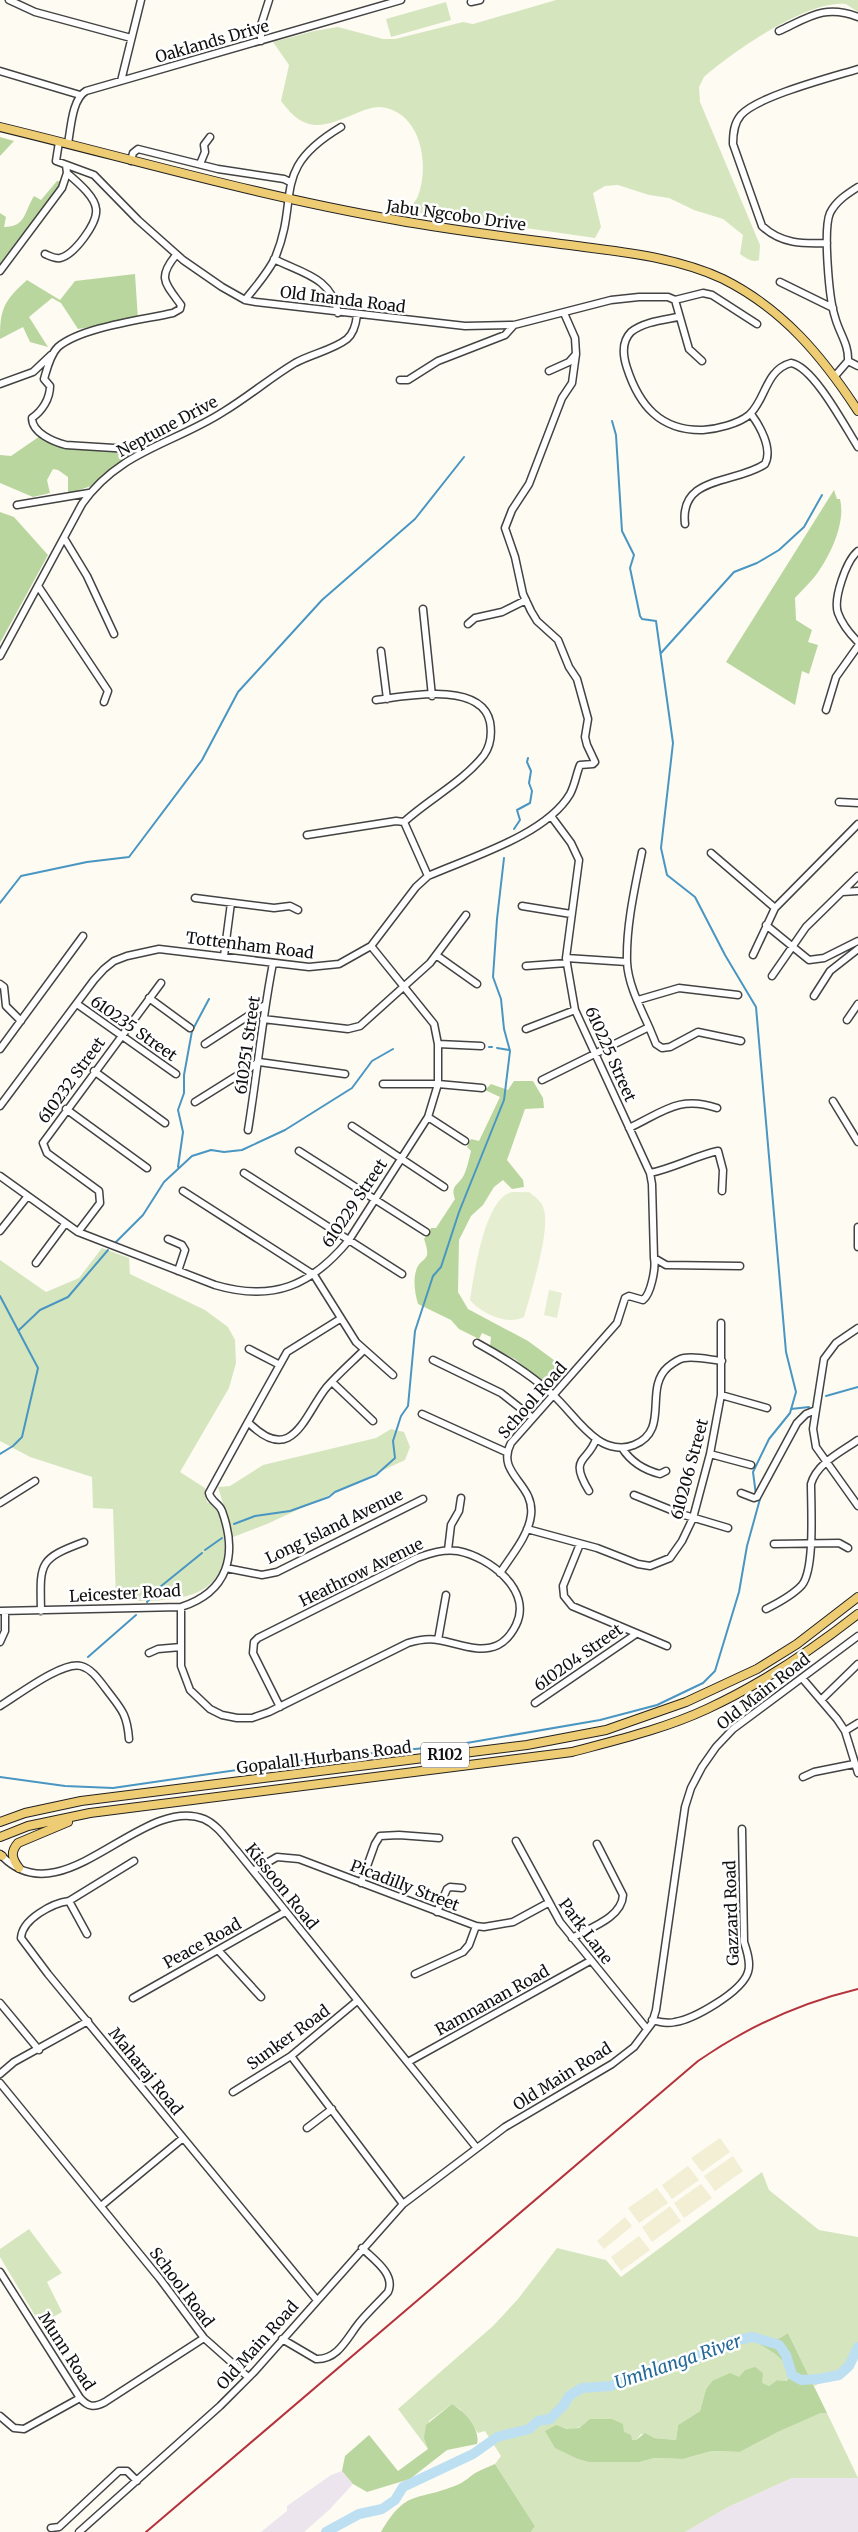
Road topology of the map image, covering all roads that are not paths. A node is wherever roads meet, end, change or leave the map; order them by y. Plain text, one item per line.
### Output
1 (10, 0) edge
2 (141, 0) edge
3 (269, 0) edge
4 (401, 0) edge
5 (480, 0) edge
6 (471, 2) dead end
7 (858, 17) edge
8 (779, 31) dead end
9 (131, 38) junction
10 (261, 41) junction
11 (858, 69) edge
12 (0, 71) edge
13 (121, 81) junction
14 (80, 95) junction
15 (341, 126) dead end
16 (0, 127) edge
17 (210, 137) dead end
18 (59, 142) junction
19 (68, 144) junction
20 (132, 161) junction
21 (200, 164) junction
22 (66, 165) junction
23 (67, 173) junction
24 (290, 182) junction
25 (858, 186) edge
26 (288, 200) junction
27 (827, 243) junction
28 (45, 254) dead end
29 (176, 255) junction
30 (274, 260) junction
31 (0, 271) edge
32 (780, 282) dead end
33 (245, 300) junction
34 (675, 300) junction
35 (832, 308) junction
36 (338, 313) junction
37 (564, 313) junction
38 (357, 315) junction
39 (678, 317) junction
40 (757, 324) dead end
41 (514, 325) junction
42 (576, 354) junction
43 (52, 355) junction
44 (702, 361) dead end
45 (848, 361) junction
46 (858, 366) edge
47 (549, 371) dead end
48 (835, 376) junction
49 (400, 380) dead end
50 (0, 384) edge
51 (858, 411) edge
52 (750, 414) junction
53 (858, 447) edge
54 (146, 450) junction
55 (89, 493) junction
56 (17, 504) dead end
57 (685, 524) dead end
58 (64, 538) junction
59 (858, 551) edge
60 (38, 586) junction
61 (526, 600) junction
62 (423, 609) dead end
63 (468, 624) dead end
64 (114, 634) dead end
65 (858, 644) edge
66 (381, 651) dead end
67 (0, 656) edge
68 (432, 696) junction
69 (387, 699) junction
70 (376, 700) dead end
71 (104, 702) dead end
72 (826, 710) dead end
73 (839, 802) dead end
74 (858, 803) edge
75 (551, 816) junction
76 (404, 822) junction
77 (858, 824) edge
78 (307, 835) dead end
79 (642, 852) dead end
80 (711, 853) dead end
81 (428, 876) junction
82 (858, 876) edge
83 (858, 891) edge
84 (840, 892) junction
85 (195, 898) dead end
86 (231, 903) junction
87 (522, 906) dead end
88 (775, 908) junction
89 (298, 910) dead end
90 (571, 914) junction
91 (466, 915) dead end
92 (766, 924) junction
93 (83, 936) dead end
94 (858, 941) edge
95 (371, 946) junction
96 (793, 948) junction
97 (858, 949) edge
98 (436, 955) junction
99 (753, 955) dead end
100 (224, 956) junction
101 (567, 960) junction
102 (627, 962) junction
103 (273, 963) junction
104 (526, 966) dead end
105 (772, 976) dead end
106 (161, 983) dead end
107 (0, 984) edge
108 (477, 984) dead end
109 (406, 986) junction
110 (738, 995) dead end
111 (814, 996) dead end
112 (148, 998) junction
113 (638, 1000) junction
114 (77, 1004) junction
115 (858, 1004) edge
116 (265, 1005) junction
117 (575, 1010) junction
118 (263, 1019) junction
119 (847, 1020) dead end
120 (21, 1021) junction
121 (649, 1027) junction
122 (190, 1028) dead end
123 (526, 1029) dead end
124 (121, 1035) junction
125 (741, 1041) dead end
126 (205, 1044) dead end
127 (438, 1044) junction
128 (481, 1046) dead end
129 (0, 1050) edge
130 (594, 1054) junction
131 (259, 1062) junction
132 (94, 1071) junction
133 (176, 1074) dead end
134 (345, 1074) dead end
135 (542, 1080) dead end
136 (382, 1084) dead end
137 (438, 1084) junction
138 (482, 1088) dead end
139 (833, 1101) dead end
140 (195, 1102) dead end
141 (0, 1106) edge
142 (717, 1108) dead end
143 (66, 1109) junction
144 (428, 1117) junction
145 (165, 1122) dead end
146 (352, 1126) dead end
147 (629, 1128) junction
148 (248, 1130) dead end
149 (465, 1141) dead end
150 (858, 1142) edge
151 (299, 1151) dead end
152 (401, 1158) junction
153 (147, 1168) dead end
154 (244, 1173) dead end
155 (650, 1173) junction
156 (0, 1176) edge
157 (444, 1187) dead end
158 (183, 1191) dead end
159 (722, 1191) dead end
160 (27, 1197) junction
161 (375, 1199) junction
162 (64, 1224) junction
163 (858, 1227) edge
164 (0, 1231) edge
165 (78, 1232) junction
166 (426, 1232) dead end
167 (168, 1239) dead end
168 (349, 1240) junction
169 (858, 1247) edge
170 (654, 1258) junction
171 (36, 1263) dead end
172 (740, 1266) dead end
173 (178, 1271) junction
174 (402, 1274) dead end
175 (314, 1275) junction
176 (625, 1306) joint
177 (340, 1319) junction
178 (721, 1322) dead end
179 (858, 1328) edge
180 (477, 1343) dead end
181 (250, 1348) dead end
182 (364, 1350) junction
183 (433, 1360) dead end
184 (722, 1362) junction
185 (278, 1364) junction
186 (392, 1375) dead end
187 (332, 1382) junction
188 (554, 1395) junction
189 (721, 1395) junction
190 (767, 1408) dead end
191 (816, 1410) junction
192 (422, 1414) dead end
193 (533, 1418) junction
194 (373, 1421) dead end
195 (248, 1422) junction
196 (596, 1439) junction
197 (858, 1440) edge
198 (622, 1448) junction
199 (506, 1452) junction
200 (710, 1454) junction
201 (826, 1463) junction
202 (751, 1466) dead end
203 (666, 1471) dead end
204 (35, 1481) dead end
205 (589, 1491) dead end
206 (741, 1493) dead end
207 (634, 1495) dead end
208 (461, 1498) dead end
209 (423, 1499) dead end
210 (0, 1503) edge
211 (858, 1506) edge
212 (693, 1518) junction
213 (728, 1528) dead end
214 (527, 1529) junction
215 (84, 1542) dead end
216 (811, 1542) junction
217 (580, 1544) junction
218 (774, 1544) dead end
219 (848, 1548) dead end
220 (448, 1550) junction
221 (226, 1568) junction
222 (500, 1573) junction
223 (446, 1596) dead end
224 (858, 1598) edge
225 (181, 1607) junction
226 (766, 1609) dead end
227 (2, 1611) edge
228 (41, 1611) junction
229 (858, 1614) edge
230 (636, 1634) junction
231 (858, 1636) edge
232 (438, 1640) junction
233 (0, 1642) edge
234 (667, 1646) dead end
235 (181, 1647) junction
236 (149, 1653) dead end
237 (858, 1664) edge
238 (802, 1678) junction
239 (821, 1700) junction
240 (535, 1703) dead end
241 (0, 1706) edge
242 (280, 1708) junction
243 (858, 1723) edge
244 (845, 1731) junction
245 (129, 1739) dead end
246 (854, 1764) junction
247 (858, 1773) edge
248 (803, 1777) dead end
249 (90, 1813) junction
250 (0, 1820) edge
251 (742, 1829) dead end
252 (0, 1837) edge
253 (439, 1838) dead end
254 (516, 1841) dead end
255 (597, 1844) dead end
256 (1, 1855) edge
257 (134, 1861) dead end
258 (19, 1868) junction
259 (253, 1871) junction
260 (361, 1883) junction
261 (462, 1888) dead end
262 (69, 1901) junction
263 (548, 1903) junction
264 (285, 1912) junction
265 (437, 1912) junction
266 (476, 1926) junction
267 (87, 1934) dead end
268 (572, 1938) junction
269 (218, 1950) junction
270 (590, 1961) junction
271 (415, 1974) dead end
272 (261, 1997) dead end
273 (133, 1998) dead end
274 (357, 2001) junction
275 (0, 2003) edge
276 (652, 2020) junction
277 (88, 2021) junction
278 (647, 2030) junction
279 (39, 2050) junction
280 (291, 2056) junction
281 (408, 2062) junction
282 (0, 2074) edge
283 (1, 2084) edge
284 (233, 2092) dead end
285 (332, 2109) junction
286 (307, 2128) dead end
287 (183, 2138) junction
288 (476, 2147) junction
289 (403, 2204) junction
290 (101, 2206) junction
291 (362, 2248) junction
292 (0, 2272) edge
293 (316, 2299) junction
294 (204, 2338) junction
295 (282, 2339) junction
296 (242, 2372) junction
297 (248, 2377) junction
298 (241, 2385) junction
299 (80, 2398) junction
300 (2, 2420) edge
301 (137, 2481) junction
302 (51, 2528) dead end
303 (79, 2532) edge

1 - 9 street
2 - 9 street
3 - 10 street
4 - 10 street, Oaklands Drive
5 - 6 street
7 - 8 street
9 - 13 street
10 - 13 street, Oaklands Drive
11 - 27 street
12 - 14 street
13 - 14 street, Oaklands Drive
14 - 19 street
15 - 24 street
16 - 18 main road, Jabu Ngcobo Drive
17 - 21 street
18 - 19 main road, Jabu Ngcobo Drive
18 - 22 street
19 - 20 main road, Jabu Ngcobo Drive
20 - 21 street
20 - 26 main road, Jabu Ngcobo Drive
21 - 24 street
22 - 23 street
22 - 29 street, Old Inanda Road
23 - 28 street
23 - 31 street
24 - 26 street
25 - 27 street
26 - 30 street
26 - 48 main road, Jabu Ngcobo Drive
27 - 35 street
29 - 33 street, Old Inanda Road
29 - 43 street
30 - 33 street
30 - 36 street
32 - 35 street
33 - 36 street, Old Inanda Road
34 - 37 street, Old Inanda Road
34 - 39 street
34 - 40 street
35 - 45 street
36 - 38 street, Old Inanda Road
37 - 41 street, Old Inanda Road
37 - 42 street
38 - 41 street, Old Inanda Road
38 - 54 street, Neptune Drive
39 - 44 street
39 - 52 street
41 - 49 street
42 - 47 street
42 - 61 street
43 - 50 street
43 - 54 street
45 - 46 street
45 - 48 street
48 - 51 main road, Jabu Ngcobo Drive
52 - 53 street
52 - 57 street
54 - 55 street, Neptune Drive
55 - 56 street
55 - 58 street, Neptune Drive
58 - 60 street, Neptune Drive
58 - 64 street
59 - 65 street
60 - 67 street, Neptune Drive
60 - 71 street
61 - 63 street
61 - 75 street, Tottenham Road
62 - 68 street
65 - 72 street
66 - 69 street
68 - 69 street
68 - 76 street
69 - 70 street
73 - 74 street
75 - 81 street, Tottenham Road
75 - 90 street, 610225 Street
76 - 78 street
76 - 81 street
77 - 88 street
79 - 102 street
80 - 88 street
81 - 95 street, Tottenham Road
82 - 84 street
83 - 84 street
84 - 96 street
85 - 86 street
86 - 89 street
86 - 100 street
87 - 90 street
88 - 92 street
90 - 101 street, 610225 Street
91 - 98 street
92 - 96 street
92 - 99 street
93 - 120 street
94 - 96 street
95 - 103 street, Tottenham Road
95 - 109 street, 610229 Street
96 - 105 street
97 - 111 street
98 - 108 street
98 - 109 street
100 - 103 street, Tottenham Road
100 - 114 street, Tottenham Road
101 - 102 street
101 - 104 street
101 - 117 street, 610225 Street
102 - 113 street
103 - 116 street, 610251 Street
106 - 112 street, 610232 Street
107 - 120 street
109 - 118 street
109 - 127 street, 610229 Street
110 - 113 street
112 - 122 street
112 - 124 street, 610232 Street
113 - 121 street
114 - 124 street, 610235 Street
114 - 141 street, Tottenham Road
115 - 119 street
116 - 118 street, 610251 Street
116 - 126 street
117 - 123 street
117 - 130 street, 610225 Street
118 - 131 street, 610251 Street
120 - 129 street
121 - 125 street
121 - 130 street
124 - 132 street, 610232 Street
124 - 133 street, 610235 Street
127 - 128 street
127 - 137 street, 610229 Street
130 - 135 street
130 - 147 street, 610225 Street
131 - 134 street
131 - 140 street
131 - 148 street, 610251 Street
132 - 143 street, 610232 Street
132 - 145 street
136 - 137 street
137 - 138 street
137 - 144 street, 610229 Street
139 - 150 street
142 - 147 street
143 - 153 street
143 - 165 street, 610232 Street
144 - 149 street
144 - 152 street, 610229 Street
146 - 152 street
147 - 155 street, 610225 Street
151 - 161 street
152 - 157 street
152 - 161 street, 610229 Street
154 - 168 street
155 - 159 street
155 - 170 street, 610225 Street
156 - 160 street, 610229 Street
158 - 175 street
160 - 162 street, 610229 Street
160 - 164 street
161 - 166 street
161 - 168 street, 610229 Street
162 - 165 street, 610229 Street
162 - 171 street
163 - 169 street
165 - 173 street, 610229 Street
167 - 173 street
168 - 174 street
168 - 175 street, 610229 Street
170 - 172 street
170 - 176 street, 610225 Street
173 - 175 street, 610229 Street
175 - 177 street
176 - 188 street, School Road
177 - 182 street
177 - 185 street
178 - 184 street, 610206 Street
179 - 191 street
180 - 188 street
181 - 185 street
182 - 186 street
182 - 187 street
183 - 193 street
184 - 189 street, 610206 Street
184 - 198 street
185 - 195 street
187 - 194 street
187 - 195 street
188 - 193 street, School Road
188 - 196 street
189 - 190 street
189 - 200 street, 610206 Street
191 - 201 street
191 - 206 street
192 - 199 street
193 - 199 street, School Road
195 - 221 street, Leicester Road
196 - 198 street
196 - 205 street
197 - 201 street
198 - 203 street
199 - 214 street, School Road
200 - 202 street
200 - 212 street, 610206 Street
201 - 211 street
201 - 216 street
204 - 210 street
207 - 212 street
208 - 220 street
209 - 221 street, Long Island Avenue
212 - 213 street
212 - 217 street, 610206 Street
214 - 217 street, 610206 Street
214 - 222 street, School Road
215 - 228 street
216 - 218 street
216 - 219 street
216 - 226 street
217 - 230 street
220 - 222 street, Heathrow Avenue
220 - 242 street, Heathrow Avenue
221 - 225 street, Leicester Road
222 - 232 street, Heathrow Avenue
223 - 232 street
224 - 250 main road, Gopalall Hurbans Road / R102
225 - 228 street, Leicester Road
225 - 235 street, Heathrow Avenue
227 - 228 street, Leicester Road
227 - 233 street
229 - 249 main road, Gopalall Hurbans Road / R102
230 - 234 street
230 - 240 street, 610204 Street
231 - 238 street, Old Main Road
232 - 242 street, Heathrow Avenue
235 - 236 street
235 - 242 street, Heathrow Avenue
237 - 239 street
238 - 239 street
238 - 276 street, Old Main Road
239 - 244 street
241 - 245 street
243 - 244 street
244 - 246 street
246 - 247 street
246 - 248 street
249 - 252 main road, Gopalall Hurbans Road / R102
249 - 258 main road
251 - 276 street, Gazzard Road
253 - 260 street
254 - 263 street, Park Lane
255 - 268 street
256 - 258 street, Kissoon Road
257 - 262 street
258 - 259 street, Kissoon Road
259 - 260 street, Picadilly Street
259 - 264 street, Kissoon Road
260 - 265 street, Picadilly Street
261 - 265 street
262 - 267 street
262 - 277 street, Maharaj Road
263 - 266 street, Picadilly Street
263 - 268 street, Park Lane
264 - 269 street, Peace Road
264 - 274 street, Kissoon Road
265 - 266 street, Picadilly Street
266 - 271 street
268 - 270 street, Park Lane
269 - 272 street
269 - 273 street, Peace Road
270 - 278 street, Park Lane
270 - 281 street, Ramnanan Road
274 - 280 street, Sunker Road
274 - 281 street, Kissoon Road
275 - 279 street
276 - 278 street, Old Main Road
277 - 279 street
277 - 287 street, Maharaj Road
278 - 288 street, Old Main Road
279 - 282 street
280 - 284 street, Sunker Road
280 - 285 street
281 - 288 street, Kissoon Road
283 - 290 street, School Road
285 - 286 street
285 - 289 street
287 - 290 street
287 - 293 street, Maharaj Road
288 - 289 street, Old Main Road
289 - 291 street, Old Main Road
290 - 294 street, School Road
291 - 293 street, Old Main Road
291 - 295 street
292 - 299 street, Munn Road
293 - 295 street, Old Main Road
294 - 296 street, School Road
294 - 299 street, Munn Road
295 - 297 street, Old Main Road
296 - 297 street, School Road
296 - 298 street
297 - 298 street, Old Main Road
298 - 301 street, Old Main Road
299 - 300 street
301 - 302 street
301 - 303 street, Old Main Road

